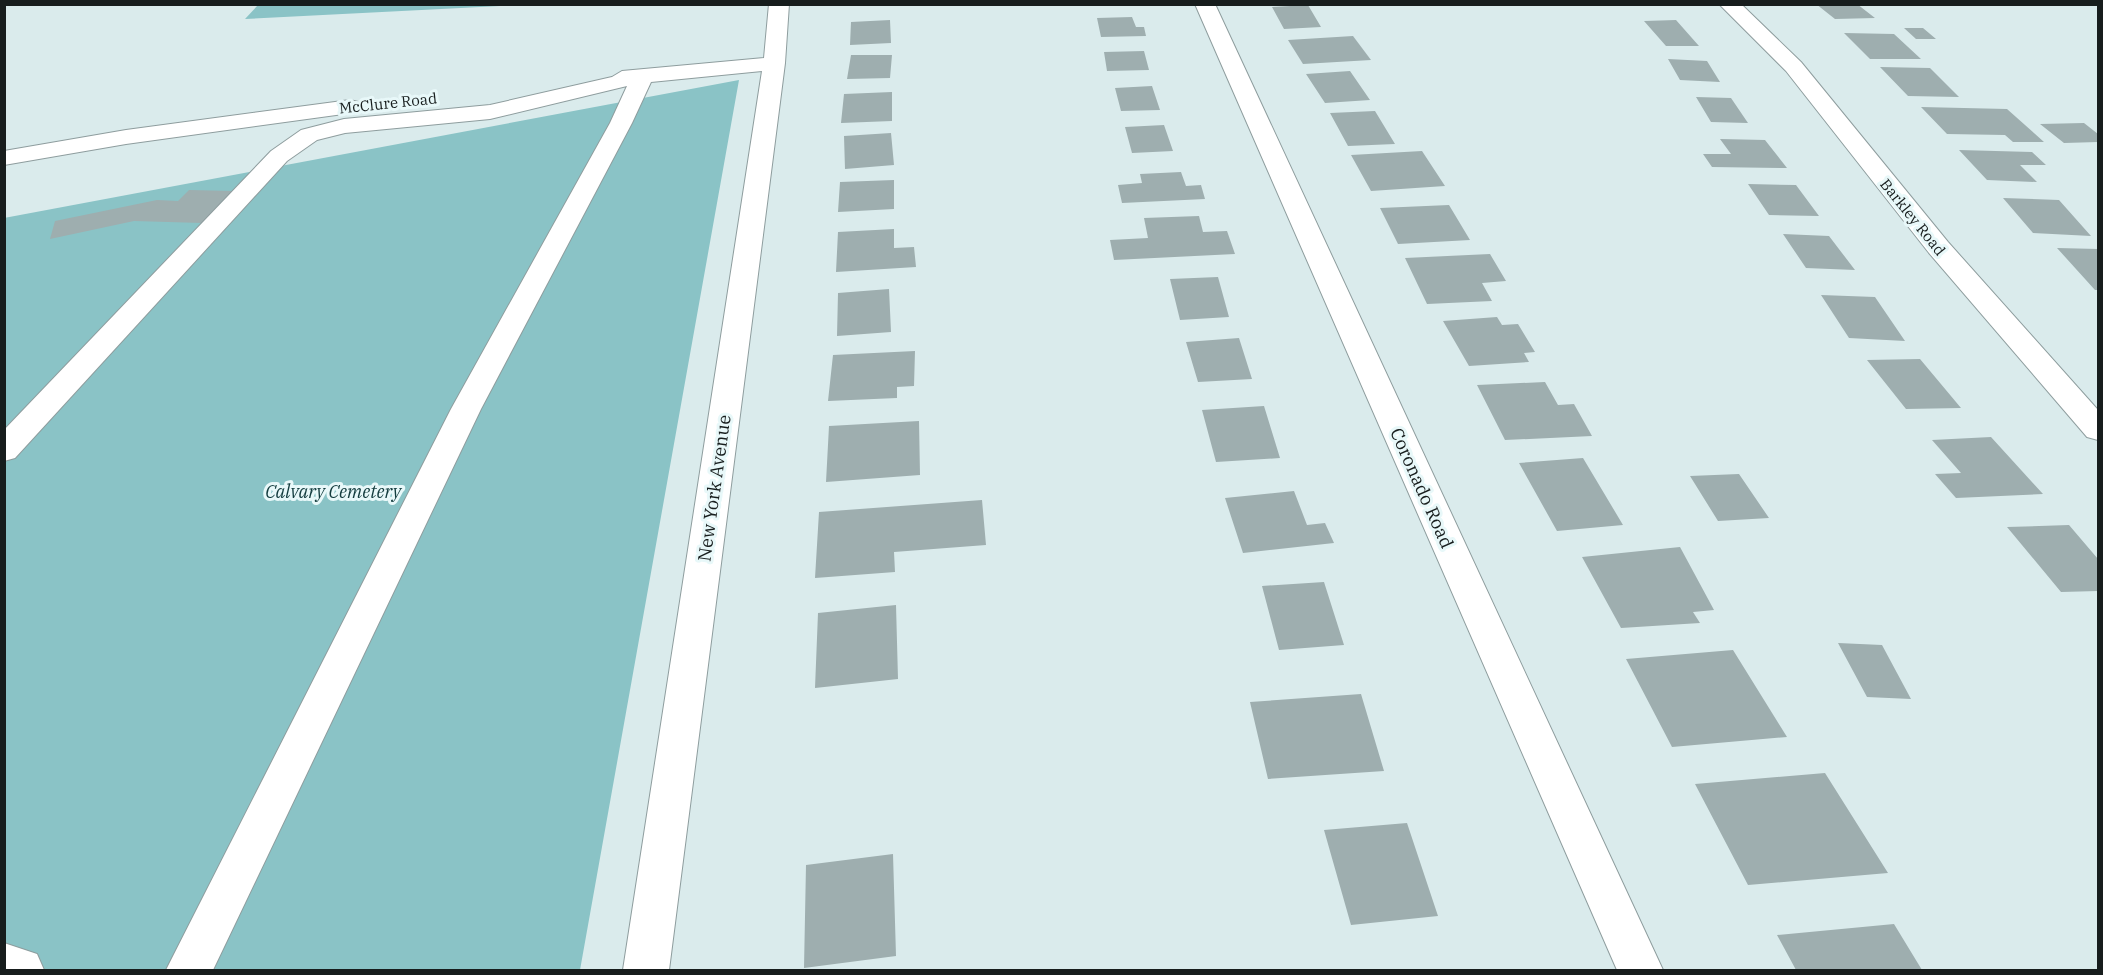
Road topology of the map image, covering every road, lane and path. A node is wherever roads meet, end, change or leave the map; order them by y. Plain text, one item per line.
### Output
1 (780, 4) edge
2 (1205, 4) edge
3 (1730, 4) edge
4 (774, 63) junction
5 (643, 76) junction
6 (4, 158) edge
7 (2098, 429) edge
8 (4, 450) edge
9 (4, 966) edge
10 (21, 970) edge
11 (189, 970) edge
12 (646, 970) edge
13 (1640, 970) edge

1 - 4 street, New York Avenue
2 - 13 street, Coronado Road
3 - 7 street, Barkley Road
4 - 5 street, McClure Road
4 - 12 street, New York Avenue
5 - 6 street, McClure Road
5 - 8 street
5 - 11 street
9 - 10 street

